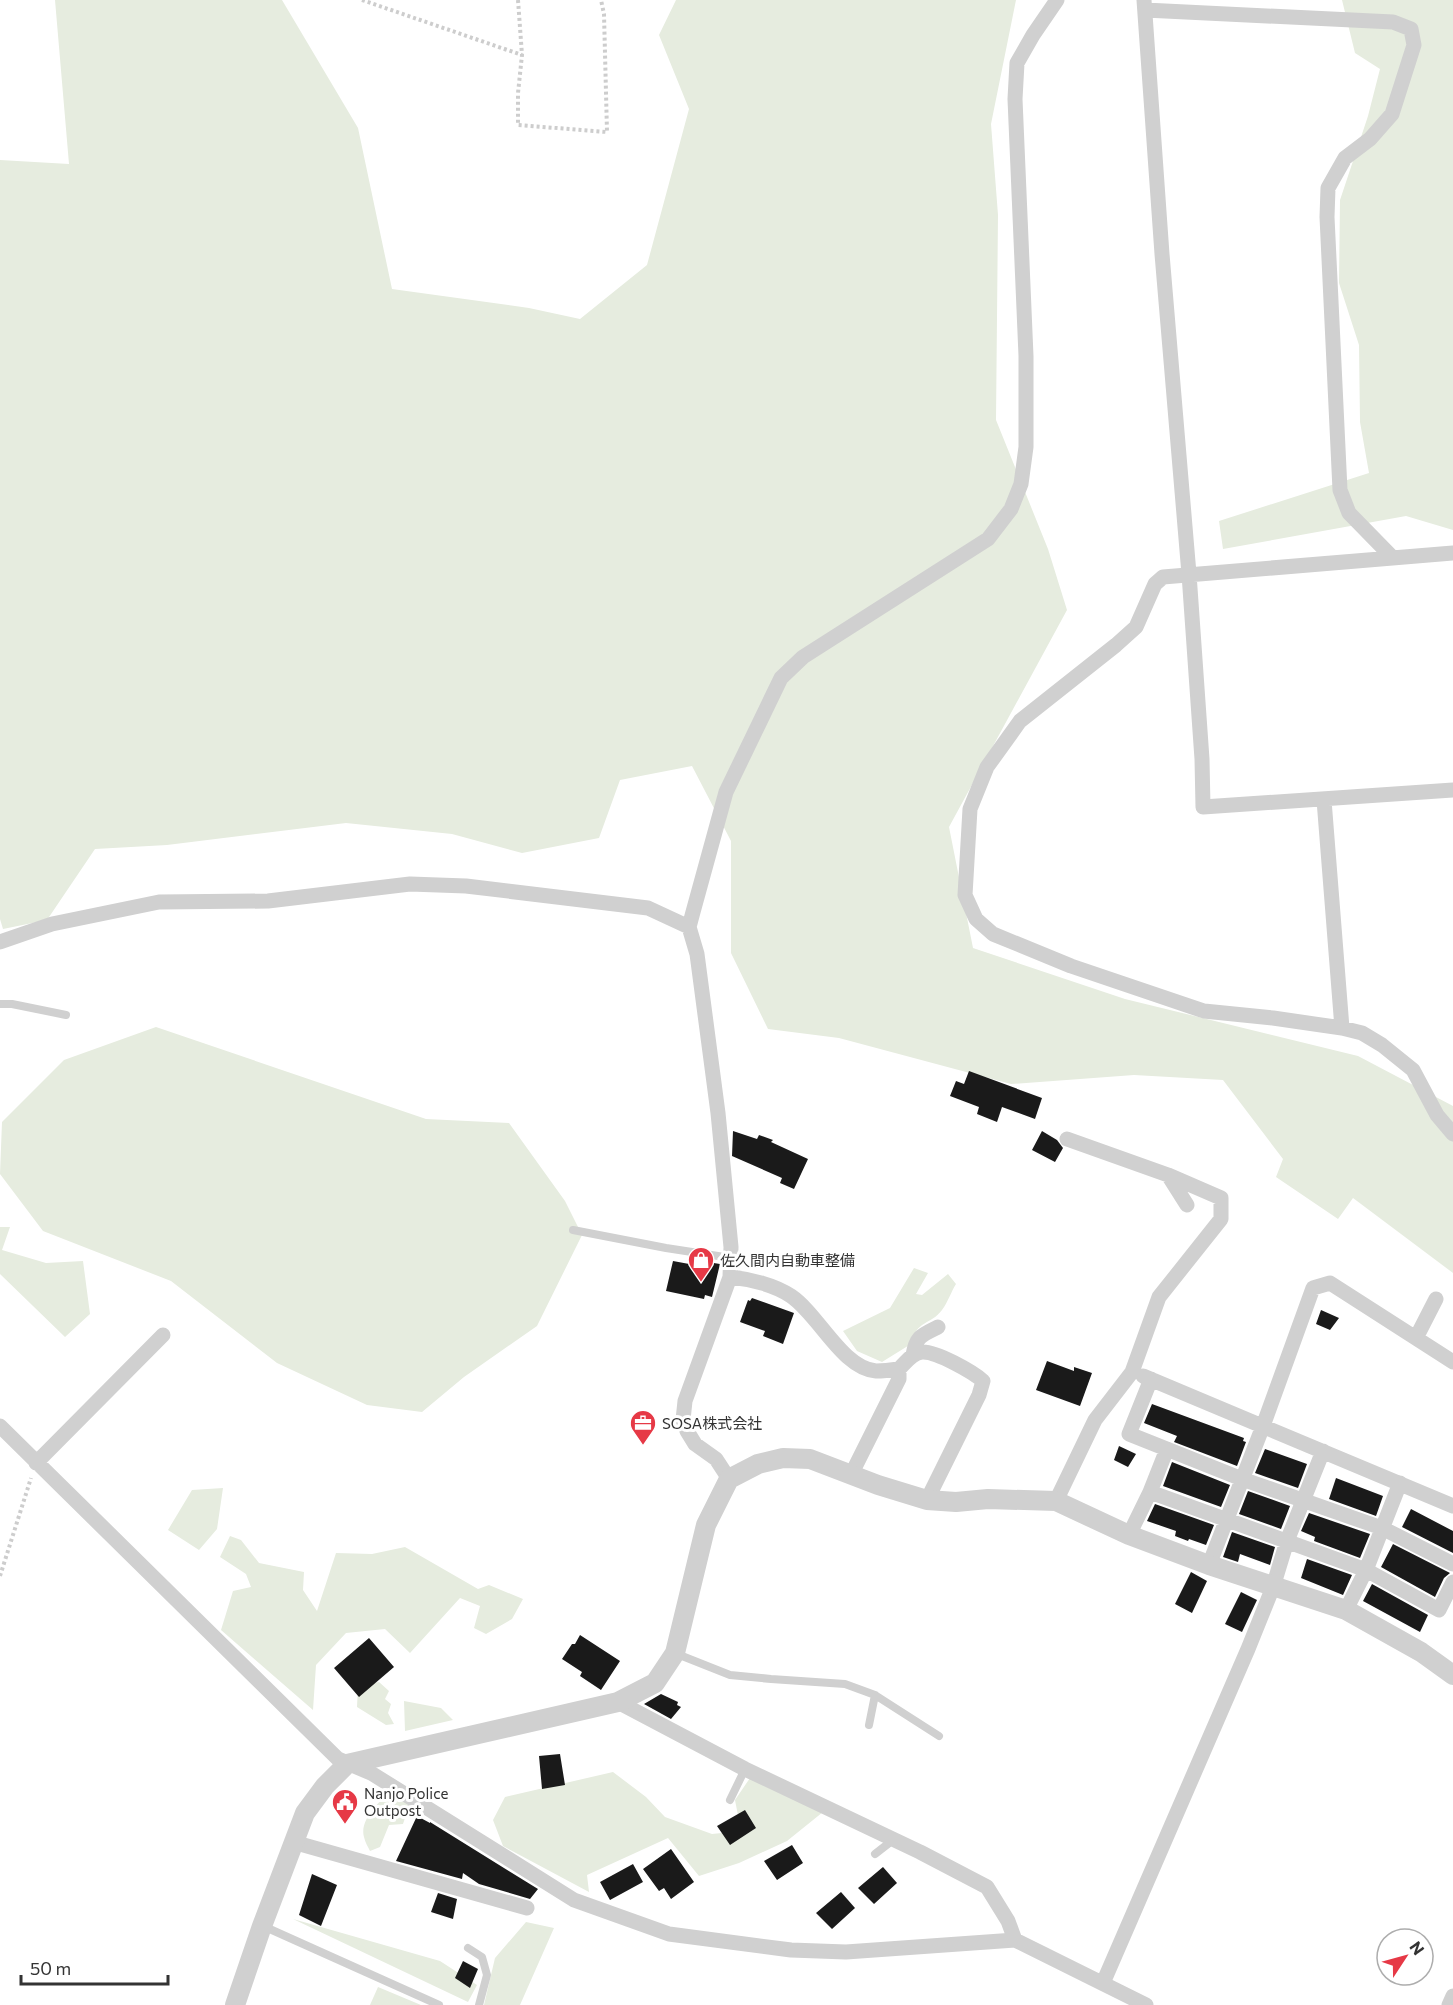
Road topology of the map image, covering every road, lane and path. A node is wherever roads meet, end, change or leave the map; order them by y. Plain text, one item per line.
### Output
1 (362, 0) edge
2 (518, 0) edge
3 (601, 0) edge
4 (1057, 0) edge
5 (1144, 5) edge
6 (522, 55) junction
7 (1453, 553) edge
8 (1392, 557) junction
9 (1189, 574) junction
10 (1453, 790) edge
11 (1324, 800) junction
12 (689, 927) junction
13 (0, 942) edge
14 (0, 1004) edge
15 (66, 1015) dead end
16 (1342, 1028) junction
17 (1453, 1134) edge
18 (1067, 1139) dead end
19 (1167, 1175) junction
20 (1187, 1205) dead end
21 (573, 1230) dead end
22 (730, 1258) junction
23 (730, 1278) junction
24 (1436, 1299) dead end
25 (938, 1327) dead end
26 (162, 1335) dead end
27 (1416, 1338) junction
28 (913, 1354) junction
29 (1453, 1362) edge
30 (899, 1369) junction
31 (1132, 1372) junction
32 (1151, 1379) junction
33 (0, 1426) edge
34 (1263, 1426) junction
35 (1167, 1449) junction
36 (1323, 1451) junction
37 (36, 1463) junction
38 (851, 1475) junction
39 (729, 1479) junction
40 (1242, 1479) junction
41 (1400, 1484) junction
42 (1150, 1492) junction
43 (927, 1500) junction
44 (1303, 1500) junction
45 (1056, 1501) junction
46 (1453, 1506) edge
47 (1226, 1519) junction
48 (1382, 1528) junction
49 (1129, 1535) junction
50 (1287, 1541) junction
51 (1453, 1564) edge
52 (1209, 1565) junction
53 (1365, 1570) junction
54 (0, 1576) edge
55 (1453, 1582) edge
56 (1273, 1587) junction
57 (1346, 1610) junction
58 (675, 1653) junction
59 (1453, 1675) edge
60 (875, 1695) junction
61 (618, 1702) junction
62 (869, 1725) dead end
63 (939, 1736) dead end
64 (347, 1764) junction
65 (745, 1769) junction
66 (729, 1800) dead end
67 (894, 1839) junction
68 (293, 1842) junction
69 (875, 1854) dead end
70 (527, 1908) dead end
71 (262, 1926) junction
72 (1015, 1940) junction
73 (468, 1948) dead end
74 (1103, 1983) junction
75 (1453, 1996) edge
76 (235, 2005) edge
77 (439, 2005) edge
78 (479, 2005) edge
79 (1146, 2005) edge
80 (1449, 2005) edge

1 - 6 path
2 - 6 path
3 - 6 path
4 - 12 street
5 - 8 street
5 - 9 street
7 - 8 street
8 - 9 street
9 - 11 street
9 - 16 street
10 - 11 street
11 - 16 street
12 - 13 street
12 - 22 street
14 - 15 lane
16 - 17 street
18 - 19 street
19 - 20 street
19 - 31 street
21 - 22 lane
22 - 23 street
23 - 30 street
23 - 39 street
24 - 27 street
25 - 28 street
26 - 37 street
27 - 29 street
27 - 34 street
28 - 30 street
28 - 43 street
30 - 38 street
31 - 32 street
31 - 45 street
32 - 34 street
32 - 35 street
33 - 37 street
34 - 36 street
34 - 40 street
35 - 40 street
35 - 42 street
36 - 41 street
36 - 44 street
37 - 54 path
37 - 64 street
38 - 39 street
38 - 43 street
39 - 58 street
40 - 44 street
40 - 47 street
41 - 46 street
41 - 48 street
42 - 47 street
42 - 49 street
43 - 45 street
44 - 48 street
44 - 50 street
45 - 49 street
47 - 50 street
47 - 52 street
48 - 51 street
48 - 53 street
49 - 52 street
50 - 53 street
50 - 56 street
52 - 56 street
53 - 55 street
53 - 57 street
56 - 57 street
56 - 74 street
57 - 59 street
58 - 60 lane
58 - 61 street
60 - 62 lane
60 - 63 lane
61 - 64 street
61 - 65 street
64 - 68 street
64 - 72 street
65 - 66 lane
65 - 67 street
67 - 69 lane
67 - 72 street
68 - 70 street
68 - 71 street
71 - 76 street
71 - 77 lane
72 - 74 street
73 - 78 lane
74 - 79 street
75 - 80 street

